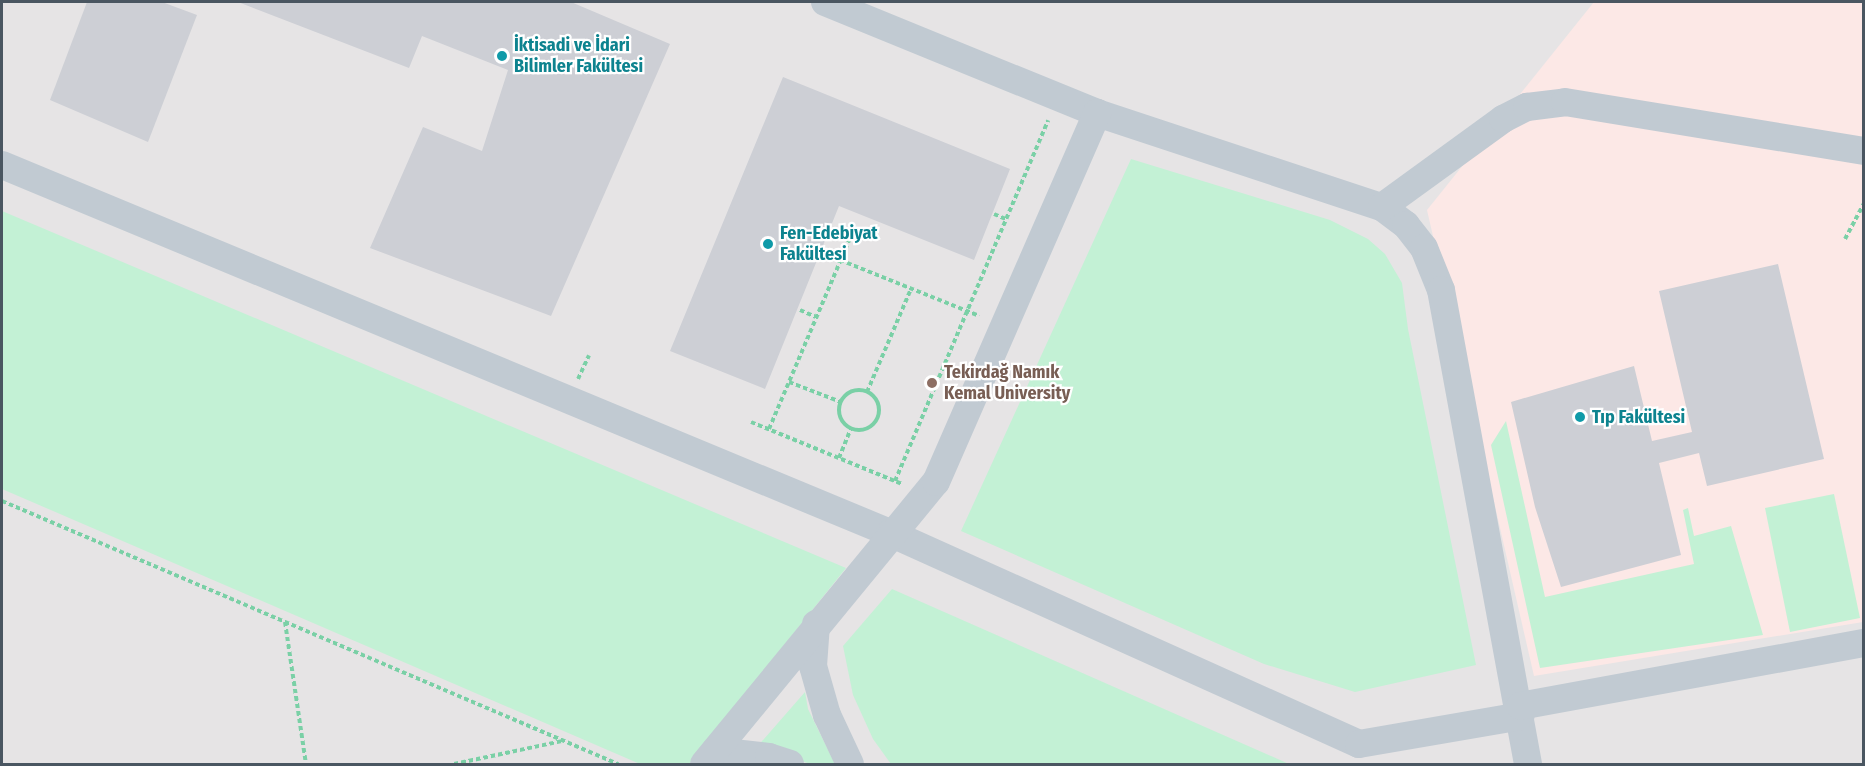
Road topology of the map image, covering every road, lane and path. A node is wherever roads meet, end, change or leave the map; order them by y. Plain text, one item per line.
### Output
1 (825, 2) edge
2 (1097, 113) junction
3 (1050, 114) dead end
4 (1863, 151) edge
5 (2, 165) edge
6 (1863, 204) edge
7 (1383, 207) junction
8 (994, 214) dead end
9 (1006, 219) junction
10 (853, 231) dead end
11 (1845, 239) dead end
12 (840, 260) junction
13 (911, 289) junction
14 (800, 310) dead end
15 (967, 311) junction
16 (816, 316) junction
17 (980, 316) dead end
18 (589, 355) dead end
19 (789, 382) junction
20 (576, 383) dead end
21 (867, 392) junction
22 (841, 402) junction
23 (751, 422) dead end
24 (852, 428) junction
25 (769, 429) junction
26 (839, 458) junction
27 (895, 481) junction
28 (925, 493) junction
29 (2, 501) edge
30 (890, 533) junction
31 (285, 621) junction
32 (816, 624) junction
33 (1863, 643) edge
34 (1521, 711) junction
35 (563, 741) junction
36 (709, 758) edge
37 (306, 765) edge
38 (454, 765) edge
39 (618, 765) edge
40 (790, 765) edge
41 (850, 765) edge
42 (1528, 765) edge

1 - 2 street
2 - 7 street
2 - 28 street
3 - 9 path
4 - 7 street
5 - 30 street
6 - 11 path
7 - 34 street
8 - 9 path
9 - 15 path
10 - 12 path
12 - 13 path
12 - 16 path
13 - 15 path
13 - 21 path
14 - 16 path
15 - 17 path
15 - 27 path
16 - 19 path
18 - 20 path
19 - 22 path
19 - 25 path
21 - 22 path
21 - 24 path
22 - 24 path
23 - 25 path
24 - 26 path
25 - 26 path
26 - 27 path
27 - 28 path
28 - 30 street
29 - 31 path
30 - 32 street
30 - 34 street
31 - 35 path
31 - 37 path
32 - 36 street
32 - 41 street
33 - 34 street
34 - 42 street
35 - 38 path
35 - 39 path
36 - 40 street

